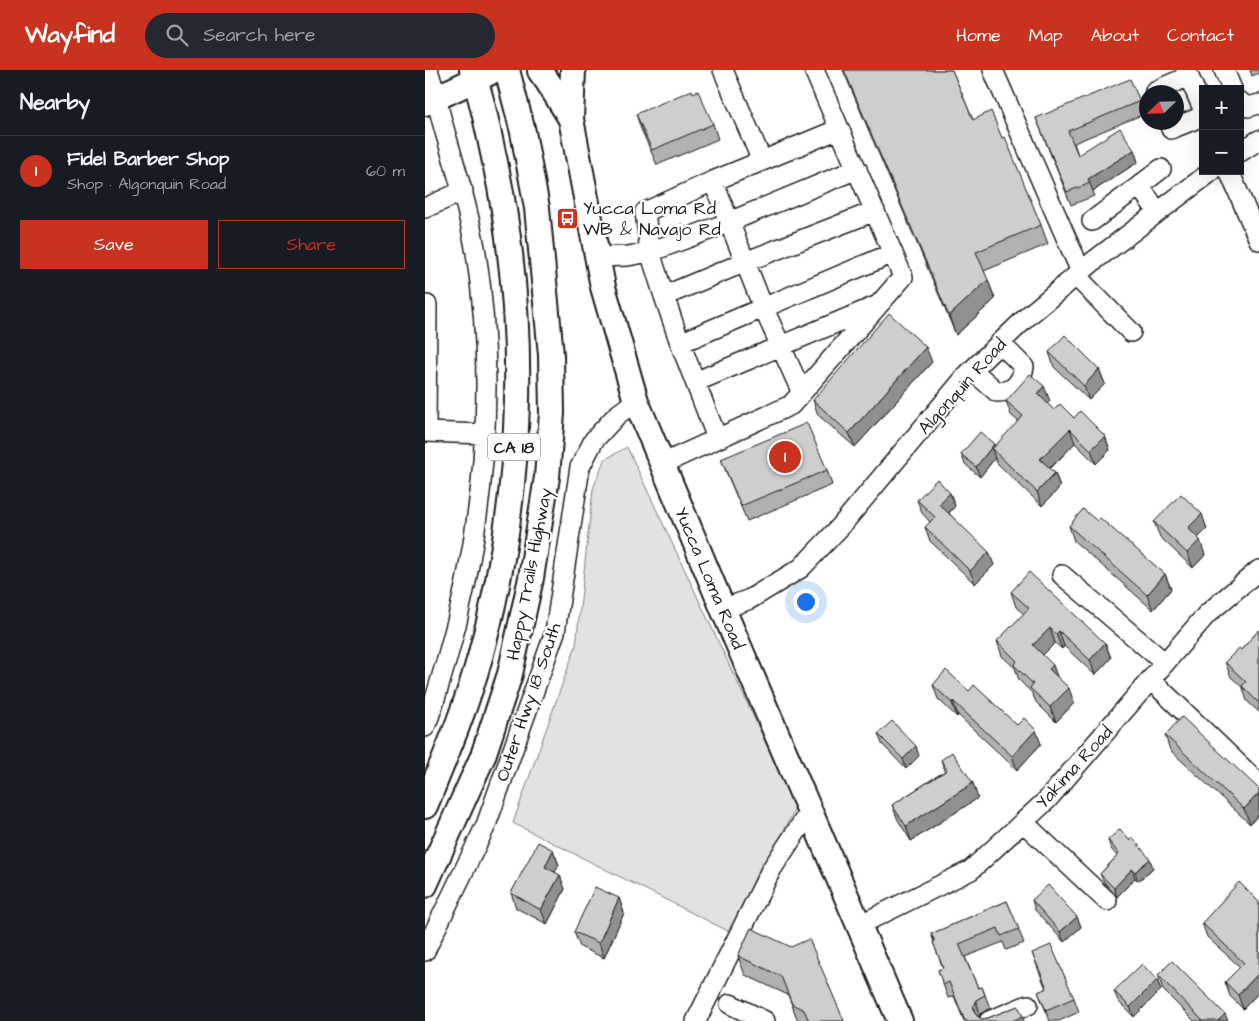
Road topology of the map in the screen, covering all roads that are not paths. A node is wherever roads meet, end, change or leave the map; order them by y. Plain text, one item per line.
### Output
1 (428, 70) edge
2 (497, 70) edge
3 (507, 70) edge
4 (538, 70) edge
5 (573, 70) edge
6 (723, 70) edge
7 (814, 70) edge
8 (993, 70) edge
9 (1224, 70) edge
10 (1188, 73) edge
11 (473, 75) edge
12 (1166, 85) edge
13 (1230, 85) edge
14 (1199, 99) edge
15 (431, 100) edge
16 (1244, 104) edge
17 (1259, 104) edge
18 (1199, 118) edge
19 (571, 119) junction
20 (1184, 124) edge
21 (839, 129) junction
22 (1259, 140) edge
23 (1244, 149) edge
24 (762, 161) junction
25 (857, 169) junction
26 (1161, 169) dead end
27 (1207, 175) edge
28 (1231, 175) edge
29 (713, 181) junction
30 (1139, 186) junction
31 (463, 191) junction
32 (425, 208) edge
33 (875, 211) junction
34 (1158, 212) junction
35 (1092, 221) dead end
36 (729, 222) junction
37 (1259, 240) edge
38 (650, 252) junction
39 (893, 253) junction
40 (597, 257) junction
41 (745, 262) junction
42 (1078, 274) junction
43 (664, 296) junction
44 (425, 305) edge
45 (879, 305) junction
46 (763, 307) junction
47 (1131, 332) dead end
48 (680, 343) junction
49 (999, 344) junction
50 (780, 345) junction
51 (972, 370) junction
52 (695, 382) junction
53 (802, 393) junction
54 (636, 401) junction
55 (425, 432) edge
56 (484, 434) junction
57 (717, 438) junction
58 (662, 464) junction
59 (1259, 570) edge
60 (1062, 575) dead end
61 (723, 609) junction
62 (1165, 663) junction
63 (1151, 680) junction
64 (425, 727) edge
65 (1255, 780) dead end
66 (425, 806) edge
67 (810, 811) junction
68 (1023, 822) junction
69 (425, 885) edge
70 (1107, 901) dead end
71 (859, 925) junction
72 (425, 952) edge
73 (730, 1004) dead end
74 (1028, 1005) dead end
75 (696, 1021) edge
76 (765, 1021) edge
77 (901, 1021) edge
78 (989, 1021) edge

1 - 15 street
2 - 11 main road
3 - 69 main road, Happy Trails Highway / CA 18
4 - 19 main road
5 - 19 main road
6 - 24 street
7 - 21 street
8 - 42 street
9 - 13 street
10 - 12 street
10 - 14 street
11 - 15 main road
11 - 66 main road, Happy Trails Highway / CA 18
15 - 31 street
16 - 17 street
18 - 20 street
19 - 40 main road, Yucca Loma Road
21 - 24 street
21 - 25 street
22 - 23 street
24 - 29 street
25 - 33 street
25 - 36 street
26 - 30 street
27 - 34 street, Algonquin Road
28 - 37 street
29 - 36 street
29 - 38 street
30 - 34 street
30 - 35 street
31 - 32 street
31 - 56 street
33 - 39 street
33 - 41 street
34 - 42 street, Algonquin Road
36 - 38 street
36 - 41 street
38 - 40 street
38 - 43 street
39 - 45 street
39 - 46 street
40 - 54 main road, Yucca Loma Road
41 - 43 street
41 - 46 street
42 - 47 street
42 - 49 street, Algonquin Road
43 - 48 street
44 - 55 street
45 - 50 street
45 - 53 street
46 - 48 street
46 - 50 street
48 - 52 street
49 - 51 street, Algonquin Road
49 - 51 street
50 - 52 street
50 - 53 street
51 - 61 street, Algonquin Road
52 - 57 street
53 - 57 street
54 - 58 main road, Yucca Loma Road
54 - 72 street, Outer Hwy 18 South
55 - 56 street
56 - 64 street
57 - 58 street
58 - 61 main road, Yucca Loma Road
59 - 62 street, Yakima Road
60 - 62 street
61 - 67 main road, Yucca Loma Road
62 - 63 street, Yakima Road
63 - 65 street
63 - 68 street, Yakima Road
67 - 71 main road, Yucca Loma Road
67 - 75 street
68 - 70 street
68 - 71 street, Yakima Road
71 - 77 main road, Yucca Loma Road
73 - 76 street
74 - 78 street

